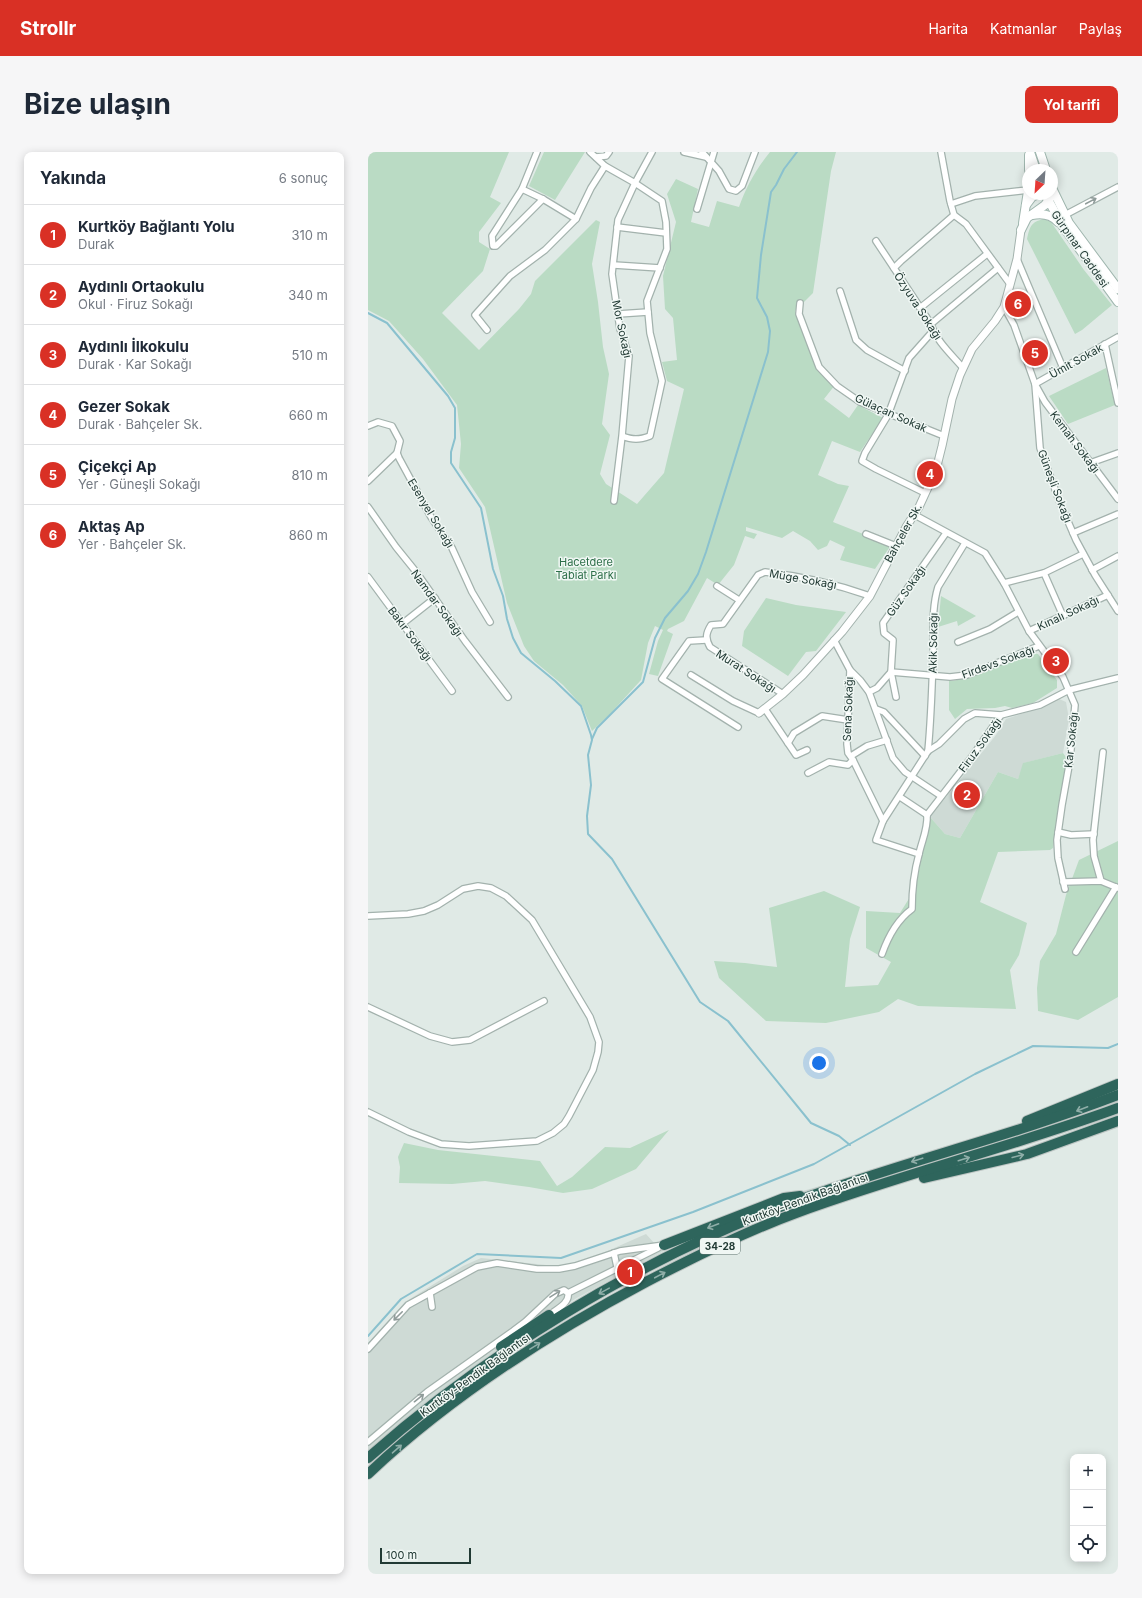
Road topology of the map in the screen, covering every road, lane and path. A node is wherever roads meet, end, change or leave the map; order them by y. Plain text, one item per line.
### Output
1 (538, 152) edge
2 (590, 152) edge
3 (609, 152) edge
4 (652, 152) edge
5 (684, 152) edge
6 (702, 152) edge
7 (714, 152) edge
8 (755, 152) edge
9 (942, 152) edge
10 (1030, 152) edge
11 (1040, 152) edge
12 (596, 157) junction
13 (709, 159) junction
14 (1029, 164) edge
15 (1034, 164) edge
16 (1044, 164) edge
17 (605, 166) junction
18 (635, 183) junction
19 (1118, 187) edge
20 (522, 189) junction
21 (1022, 191) edge
22 (543, 199) junction
23 (1028, 200) edge
24 (1029, 200) edge
25 (1043, 200) edge
26 (1051, 200) edge
27 (1053, 200) edge
28 (1058, 200) edge
29 (951, 204) junction
30 (697, 209) dead end
31 (1027, 213) junction
32 (954, 215) junction
33 (1065, 215) junction
34 (576, 219) junction
35 (1062, 226) junction
36 (617, 227) junction
37 (1022, 230) joint
38 (666, 233) junction
39 (876, 241) dead end
40 (988, 254) junction
41 (1017, 259) junction
42 (614, 265) junction
43 (660, 268) junction
44 (894, 268) junction
45 (998, 268) junction
46 (1010, 284) junction
47 (1118, 289) edge
48 (840, 291) dead end
49 (1118, 302) edge
50 (800, 303) dead end
51 (1004, 307) junction
52 (920, 308) junction
53 (648, 312) junction
54 (618, 314) junction
55 (931, 324) junction
56 (487, 330) dead end
57 (933, 331) junction
58 (1118, 337) edge
59 (1105, 344) junction
60 (963, 368) junction
61 (1063, 368) junction
62 (905, 371) junction
63 (1035, 384) junction
64 (1118, 404) edge
65 (888, 415) junction
66 (368, 426) edge
67 (622, 436) junction
68 (944, 436) junction
69 (398, 453) junction
70 (1118, 454) edge
71 (1090, 463) junction
72 (368, 481) edge
73 (925, 493) junction
74 (1118, 499) edge
75 (614, 502) dead end
76 (368, 507) edge
77 (913, 514) junction
78 (1118, 514) edge
79 (946, 533) junction
80 (1073, 533) junction
81 (866, 534) dead end
82 (965, 543) junction
83 (896, 546) junction
84 (1083, 554) junction
85 (1118, 556) edge
86 (1092, 570) junction
87 (1044, 573) junction
88 (368, 578) edge
89 (1004, 584) junction
90 (717, 586) dead end
91 (1108, 595) junction
92 (870, 596) junction
93 (435, 598) junction
94 (740, 600) junction
95 (1115, 601) edge
96 (1118, 611) edge
97 (1018, 612) junction
98 (1063, 616) junction
99 (490, 622) dead end
100 (402, 624) junction
101 (711, 625) joint
102 (1029, 631) junction
103 (706, 640) junction
104 (834, 640) junction
105 (958, 642) dead end
106 (1039, 646) junction
107 (850, 670) junction
108 (891, 672) junction
109 (691, 675) dead end
110 (932, 676) junction
111 (1118, 678) edge
112 (1069, 690) junction
113 (452, 691) dead end
114 (869, 692) junction
115 (783, 694) junction
116 (508, 697) dead end
117 (896, 698) dead end
118 (765, 709) junction
119 (876, 709) junction
120 (759, 713) joint
121 (1001, 715) junction
122 (848, 720) junction
123 (738, 727) dead end
124 (887, 740) junction
125 (788, 743) junction
126 (807, 750) dead end
127 (1103, 752) dead end
128 (926, 753) junction
129 (852, 758) junction
130 (808, 773) dead end
131 (912, 777) junction
132 (941, 796) junction
133 (900, 797) junction
134 (927, 815) junction
135 (883, 821) junction
136 (1058, 832) junction
137 (1094, 834) junction
138 (919, 854) junction
139 (1101, 881) junction
140 (1063, 882) junction
141 (1117, 887) edge
142 (1065, 889) dead end
143 (368, 916) edge
144 (1076, 952) dead end
145 (882, 954) dead end
146 (544, 1002) dead end
147 (368, 1007) edge
148 (1118, 1084) edge
149 (1118, 1096) edge
150 (1118, 1108) edge
151 (368, 1112) edge
152 (1118, 1121) edge
153 (991, 1138) junction
154 (871, 1187) junction
155 (816, 1194) junction
156 (664, 1245) junction
157 (614, 1253) junction
158 (617, 1267) junction
159 (568, 1293) junction
160 (430, 1294) junction
161 (432, 1307) dead end
162 (549, 1314) joint
163 (368, 1349) edge
164 (368, 1442) edge
165 (368, 1455) edge
166 (368, 1458) edge
167 (368, 1474) edge

1 - 20 street
2 - 12 street
3 - 12 street
4 - 18 street, Mor Sokağı
5 - 13 street
6 - 13 street
7 - 13 street
8 - 13 street
9 - 29 street
10 - 14 main road
10 - 15 main road
11 - 16 main road
12 - 17 street
13 - 30 street
17 - 18 street
17 - 34 street
18 - 36 street, Mor Sokağı
18 - 38 street
33 -> 19 street
20 - 22 street
20 - 22 street
21 - 29 street
22 - 34 street
23 - 31 main road
24 - 31 main road
25 - 31 main road
26 - 35 main road, Gürpınar Caddesi
27 - 33 main road
28 - 33 main road, Gürpınar Caddesi
29 - 32 street
31 - 35 main road
31 - 37 main road
32 - 40 street
32 - 44 street
33 - 47 main road, Gürpınar Caddesi
34 - 56 street
35 - 49 main road, Gürpınar Caddesi
36 - 38 street
36 - 42 street, Mor Sokağı
37 - 41 street, Bahçeler Sk.
38 - 43 street
39 - 44 street, Özyuva Sokağı
40 - 45 street
40 - 52 street
41 - 46 street, Bahçeler Sk.
41 - 61 street
42 - 43 street
42 - 54 street, Mor Sokağı
43 - 53 street
44 - 52 street, Özyuva Sokağı
45 - 46 street
45 - 55 street
46 - 51 street, Bahçeler Sk.
48 - 62 street
50 - 65 street, Gülaçan Sokak
51 - 60 street, Bahçeler Sk.
51 - 63 street, Güneşli Sokağı
52 - 55 street, Özyuva Sokağı
53 - 54 street
53 - 67 street
54 - 67 street, Mor Sokağı
55 - 57 street, Özyuva Sokağı
57 - 60 street, Özyuva Sokağı
57 - 62 street
58 - 59 street, Ümit Sokak
59 - 61 street, Ümit Sokak
59 - 64 street
60 - 68 street, Bahçeler Sk.
61 - 63 street, Ümit Sokak
62 - 65 street
63 - 71 street, Kemah Sokağı
63 - 80 street, Güneşli Sokağı
65 - 68 street, Gülaçan Sokak
65 - 73 street
66 - 69 street, Esenyel Sokağı
67 - 75 street, Mor Sokağı
68 - 73 street, Bahçeler Sk.
69 - 72 street
69 - 99 street, Esenyel Sokağı
70 - 71 street
71 - 74 street, Kemah Sokağı
73 - 77 street, Bahçeler Sk.
76 - 93 street, Namdar Sokağı
77 - 79 street, Kar Sokağı
77 - 83 street, Bahçeler Sk.
78 - 80 street
79 - 82 street, Kar Sokağı
79 - 108 street, Güz Sokağı
80 - 84 street, Güneşli Sokağı
81 - 83 street
82 - 89 street, Kar Sokağı
82 - 110 street, Akik Sokağı
83 - 92 street, Bahçeler Sk.
84 - 86 street, Güneşli Sokağı
84 - 87 street
85 - 86 street
86 - 91 street, Güneşli Sokağı
87 - 89 street
87 - 98 street
88 - 100 street, Bakır Sokağı
89 - 97 street, Kar Sokağı
90 - 94 street
91 - 95 street, Güneşli Sokağı
91 - 98 street, Kınalı Sokağı
92 - 94 street, Müge Sokağı
92 - 104 street, Bahçeler Sk.
93 - 100 street
93 - 116 street, Namdar Sokağı
94 - 101 street, Müge Sokağı
95 - 96 street, Güneşli Sokağı
97 - 102 street, Kar Sokağı
97 - 105 street
98 - 102 street, Kınalı Sokağı
100 - 113 street, Bakır Sokağı
101 - 103 street, Murat Sokağı
102 - 106 street, Kar Sokağı
103 - 115 street, Murat Sokağı
103 - 123 street
104 - 107 street, Sena Sokağı
104 - 115 street, Bahçeler Sk.
106 - 110 street, Firdevs Sokağı
106 - 112 street, Kar Sokağı
107 - 114 street
107 - 122 street, Sena Sokağı
108 - 110 street, Firdevs Sokağı
108 - 114 street
108 - 117 street, Güz Sokağı
109 - 120 street
110 - 128 street, Akik Sokağı
111 - 112 street, Firuz Sokağı
112 - 121 street, Firuz Sokağı
112 - 136 street, Kar Sokağı
114 - 119 street
115 - 118 street, Bahçeler Sk.
118 - 120 street, Bahçeler Sk.
118 - 125 street
119 - 124 street
119 - 128 street
121 - 128 street
121 - 132 street, Firuz Sokağı
122 - 125 street
122 - 129 street, Sena Sokağı
124 - 129 street
124 - 131 street
125 - 126 street
127 - 137 street
128 - 131 street
129 - 130 street
129 - 135 street, Sena Sokağı
131 - 132 street
131 - 133 street
132 - 134 street, Firuz Sokağı
133 - 134 street
133 - 135 street
134 - 138 street
135 - 138 street
136 - 137 street
136 - 140 street, Kar Sokağı
137 - 139 street
138 - 145 street
139 - 140 street
139 - 141 street
140 - 142 street, Kar Sokağı
141 - 144 street
143 - 151 street
146 - 147 street
148 - 153 highway
149 -> 153 highway, Kurtköy-Pendik Bağlantısı / 34-28
154 -> 150 highway, Kurtköy-Pendik Bağlantısı / 34-28
154 -> 152 highway
153 -> 155 highway, Kurtköy-Pendik Bağlantısı / 34-28
167 -> 154 highway, Kurtköy-Pendik Bağlantısı / 34-28
155 -> 156 highway
155 -> 166 highway, Kurtköy-Pendik Bağlantısı / 34-28
156 - 157 street
156 - 158 street
157 - 158 street
157 - 160 street
158 - 159 street
159 - 162 street
164 -> 159 street
160 - 161 street
160 -> 163 street
162 - 165 highway

